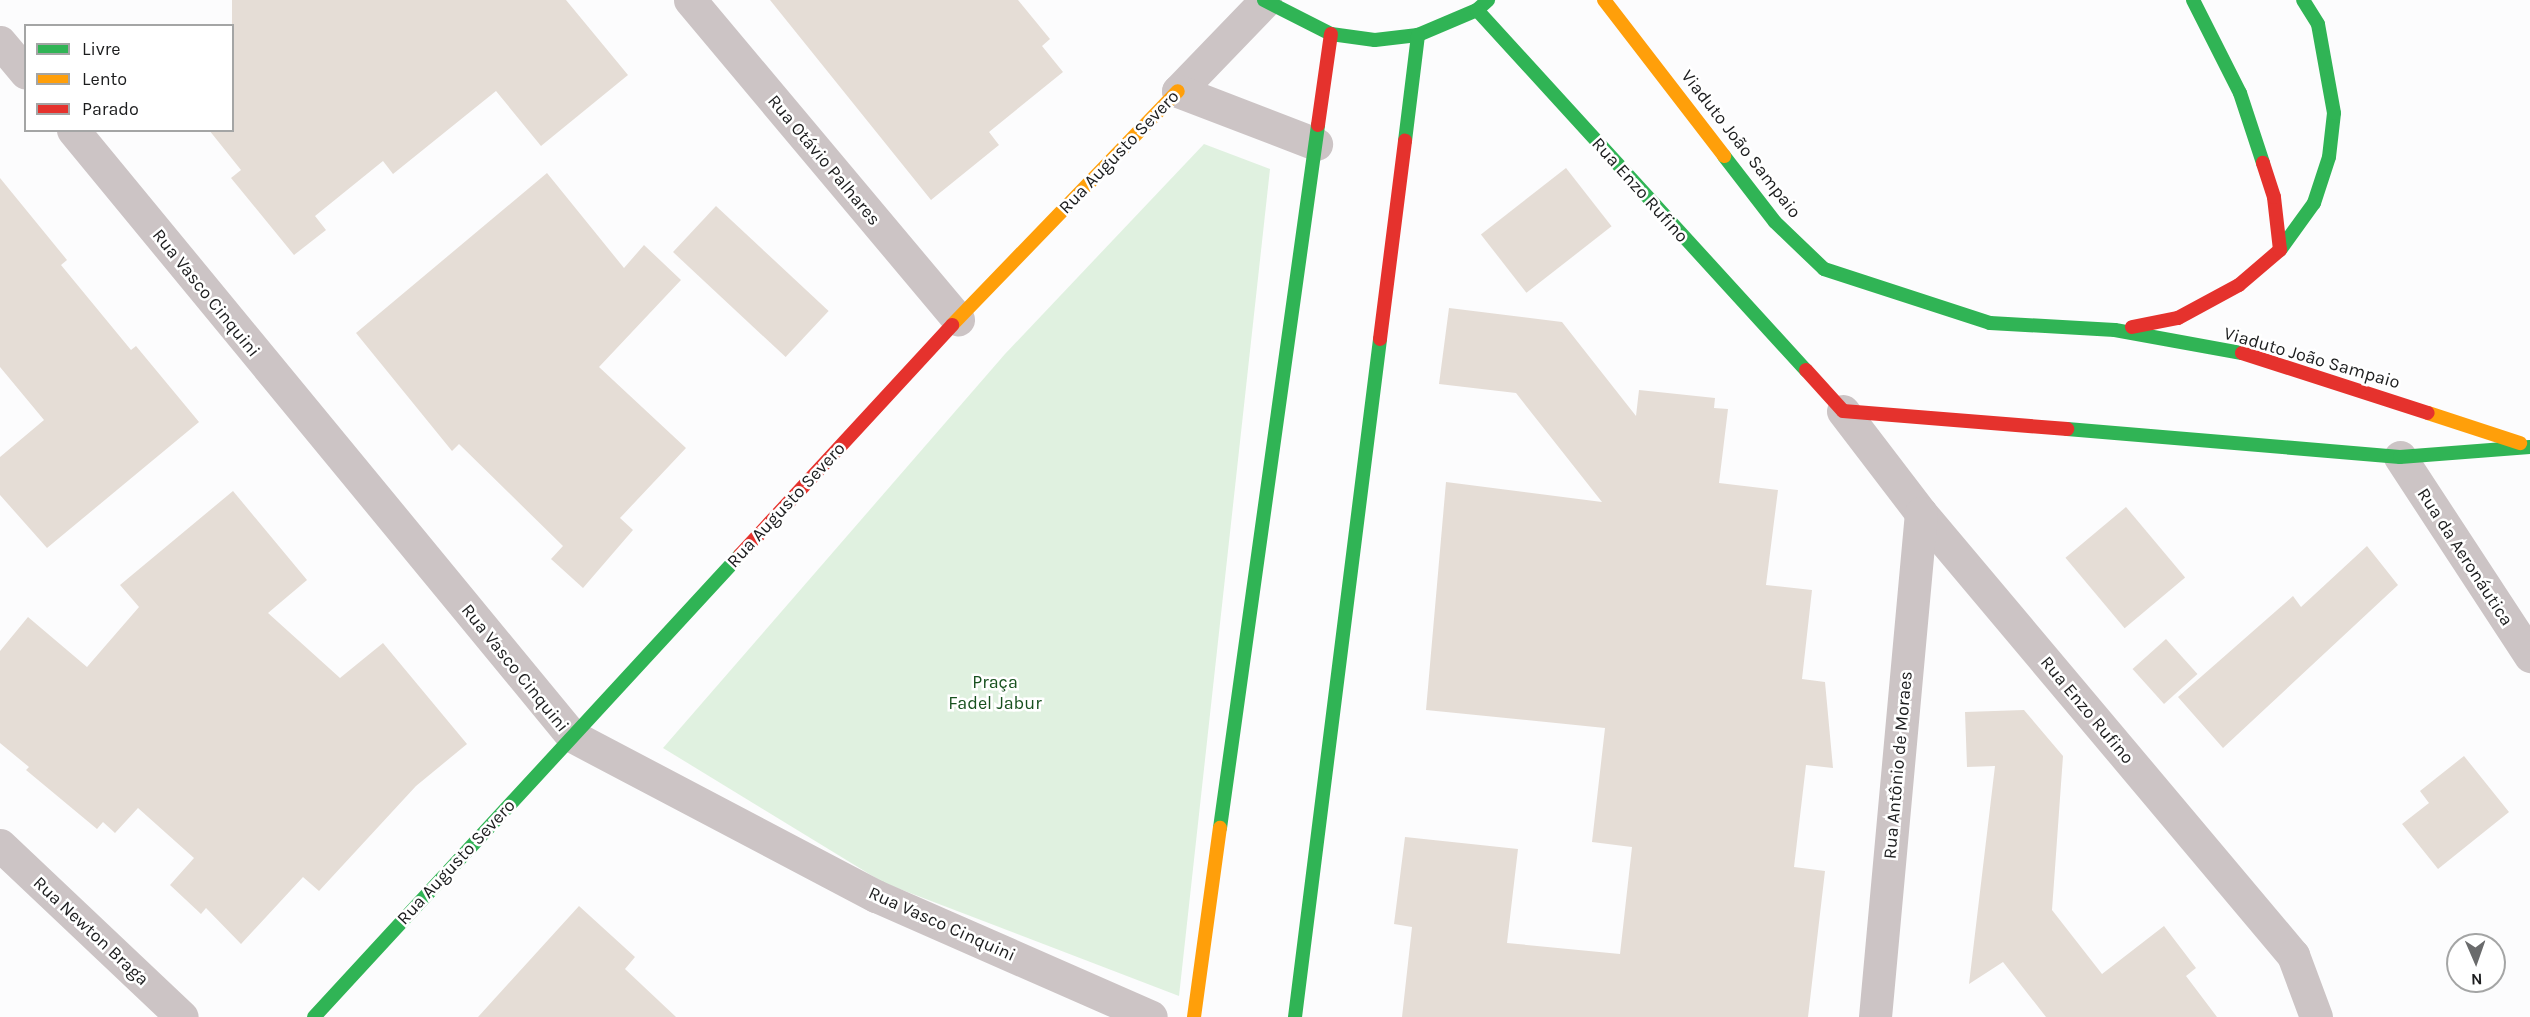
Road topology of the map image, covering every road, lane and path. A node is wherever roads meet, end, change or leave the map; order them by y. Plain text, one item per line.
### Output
1 (690, 0) edge
2 (1488, 0) edge
3 (1604, 0) edge
4 (2193, 0) edge
5 (2303, 0) edge
6 (1264, 1) edge
7 (1477, 10) junction
8 (1331, 34) junction
9 (1418, 35) junction
10 (0, 42) edge
11 (24, 71) edge
12 (1178, 91) junction
13 (75, 132) edge
14 (1316, 144) junction
15 (2280, 250) junction
16 (958, 319) junction
17 (2115, 330) junction
18 (1843, 411) junction
19 (2530, 447) edge
20 (2400, 457) junction
21 (1921, 513) junction
22 (2530, 656) edge
23 (572, 736) junction
24 (0, 845) edge
25 (182, 1017) edge
26 (314, 1017) edge
27 (1151, 1017) edge
28 (1194, 1017) edge
29 (1295, 1017) edge
30 (1875, 1017) edge
31 (2316, 1017) edge

1 - 16 street, Rua Otávio Palhares
2 - 7 main road
3 - 17 main road, Viaduto João Sampaio
4 - 15 main road
5 - 15 main road
6 - 8 main road
6 - 12 street, Rua Augusto Severo
7 - 9 main road
7 - 18 main road, Rua Enzo Rufino
8 - 9 main road
8 - 14 main road
9 - 29 main road
10 - 11 street
12 - 14 street
12 - 16 main road, Rua Augusto Severo
13 - 23 street, Rua Vasco Cinquini
14 - 28 main road
15 - 17 main road
16 - 23 main road, Rua Augusto Severo
17 - 19 main road, Viaduto João Sampaio
18 - 20 main road, Viaduto João Sampaio
18 - 21 street, Rua Enzo Rufino
19 - 20 main road, Viaduto João Sampaio
20 - 22 street, Rua da Aeronáutica
21 - 30 street, Rua Antônio de Moraes
21 - 31 street, Rua Enzo Rufino
23 - 26 main road, Rua Augusto Severo
23 - 27 street, Rua Vasco Cinquini
24 - 25 street, Rua Newton Braga

